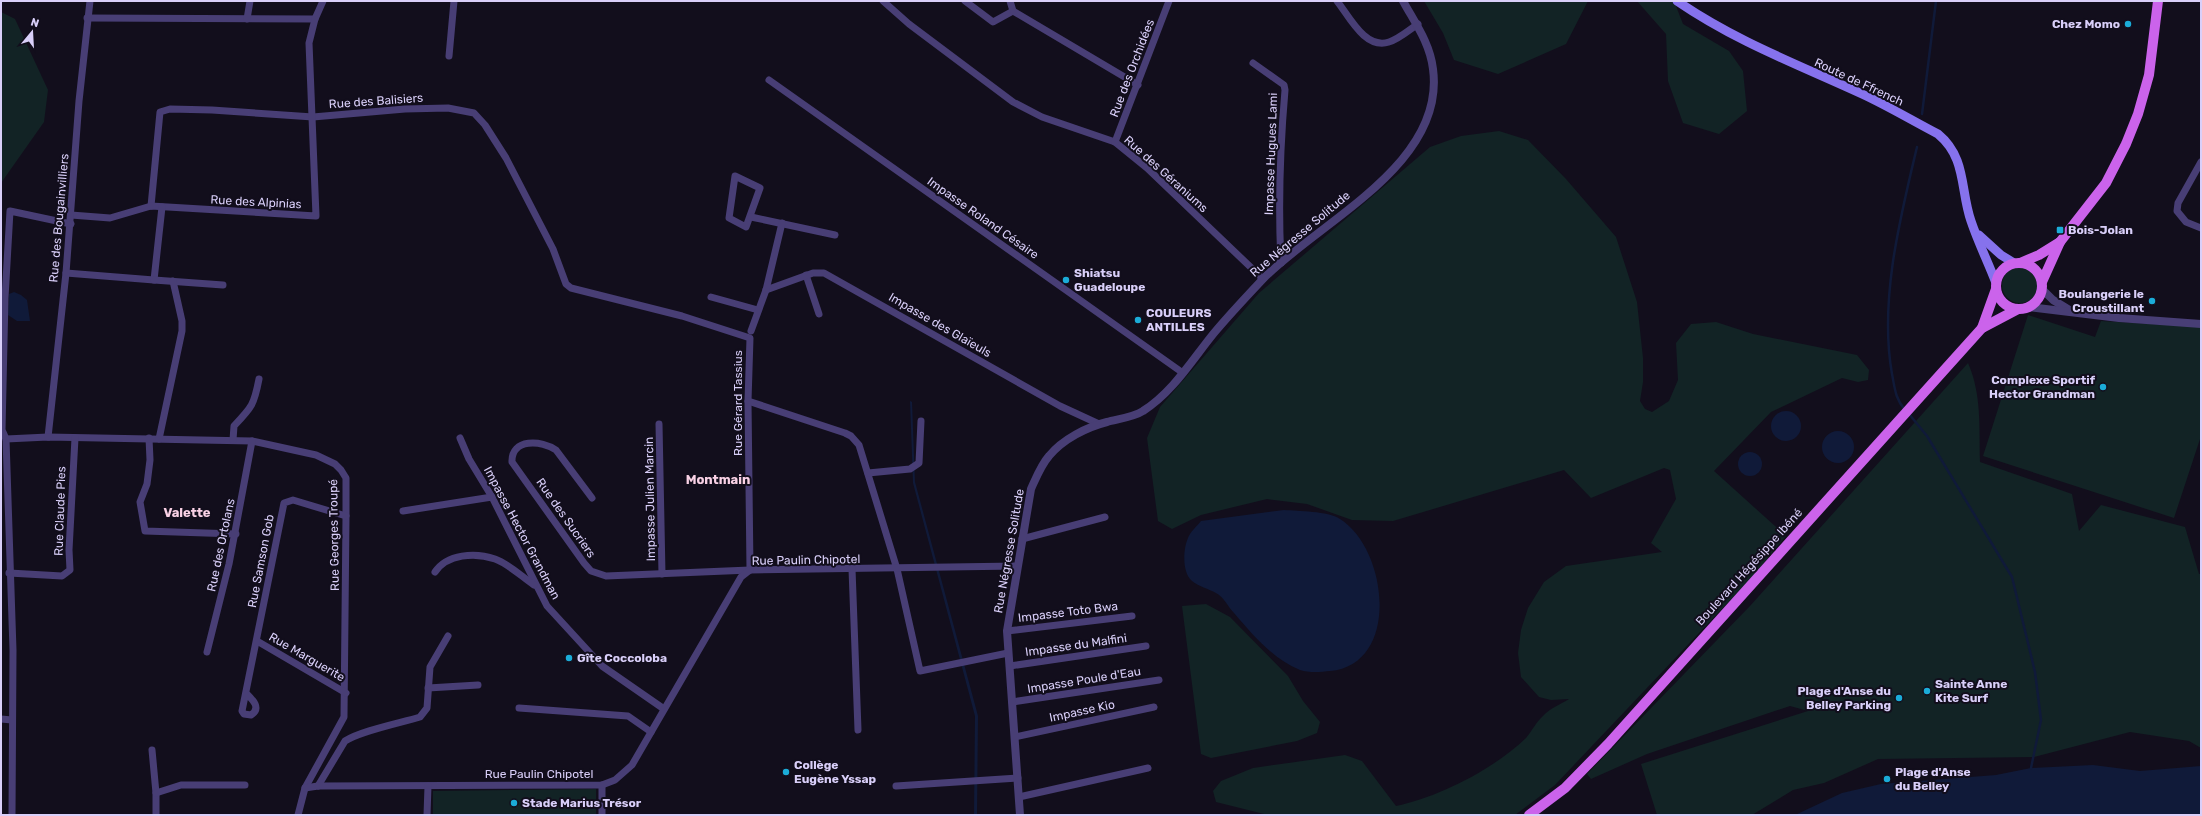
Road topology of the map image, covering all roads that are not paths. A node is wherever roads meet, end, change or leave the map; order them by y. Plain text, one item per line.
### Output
1 (90, 1) edge
2 (250, 1) edge
3 (323, 1) edge
4 (454, 1) edge
5 (883, 1) edge
6 (965, 1) edge
7 (1010, 1) edge
8 (1169, 1) edge
9 (1337, 1) edge
10 (1403, 1) edge
11 (1677, 1) edge
12 (2158, 1) edge
13 (1013, 11) junction
14 (87, 18) junction
15 (247, 19) junction
16 (315, 19) junction
17 (1418, 24) junction
18 (449, 56) dead end
19 (1253, 63) dead end
20 (769, 80) dead end
21 (1138, 85) junction
22 (313, 117) junction
23 (1115, 142) junction
24 (2201, 162) edge
25 (151, 206) junction
26 (162, 207) junction
27 (71, 215) junction
28 (751, 217) junction
29 (782, 223) junction
30 (70, 224) junction
31 (2201, 228) edge
32 (1975, 231) junction
33 (835, 235) dead end
34 (2060, 242) junction
35 (1281, 263) junction
36 (2017, 263) junction
37 (66, 273) junction
38 (806, 276) junction
39 (1263, 279) junction
40 (154, 280) junction
41 (173, 280) junction
42 (223, 285) dead end
43 (1996, 286) junction
44 (2042, 286) junction
45 (766, 290) junction
46 (583, 292) joint
47 (711, 297) dead end
48 (2029, 307) junction
49 (2018, 309) junction
50 (758, 310) junction
51 (819, 314) dead end
52 (2079, 314) junction
53 (2201, 324) edge
54 (1982, 328) junction
55 (751, 331) dead end
56 (1183, 373) junction
57 (259, 380) dead end
58 (748, 401) junction
59 (921, 421) dead end
60 (659, 424) dead end
61 (1099, 424) junction
62 (48, 437) junction
63 (75, 438) junction
64 (149, 438) junction
65 (460, 438) dead end
66 (6, 439) junction
67 (159, 439) junction
68 (233, 440) junction
69 (252, 441) junction
70 (868, 473) junction
71 (492, 497) junction
72 (592, 498) dead end
73 (403, 511) dead end
74 (346, 516) junction
75 (1105, 517) dead end
76 (236, 534) junction
77 (1022, 539) junction
78 (5, 548) edge
79 (1017, 566) junction
80 (852, 569) junction
81 (897, 569) junction
82 (750, 570) junction
83 (434, 572) dead end
84 (9, 573) junction
85 (662, 574) junction
86 (535, 585) junction
87 (1132, 616) dead end
88 (1007, 631) junction
89 (448, 636) dead end
90 (257, 641) junction
91 (1146, 646) dead end
92 (207, 652) dead end
93 (1008, 654) junction
94 (1010, 666) junction
95 (1159, 680) dead end
96 (478, 685) dead end
97 (428, 688) junction
98 (246, 693) dead end
99 (346, 693) junction
100 (1012, 702) junction
101 (1154, 706) dead end
102 (519, 708) dead end
103 (664, 709) junction
104 (1, 719) edge
105 (12, 720) junction
106 (858, 730) dead end
107 (650, 732) junction
108 (1015, 737) junction
109 (152, 750) dead end
110 (1148, 768) dead end
111 (1018, 778) junction
112 (602, 784) junction
113 (245, 785) dead end
114 (318, 786) junction
115 (428, 786) junction
116 (896, 786) dead end
117 (304, 788) junction
118 (156, 793) junction
119 (1019, 797) junction
120 (12, 815) edge
121 (156, 815) edge
122 (298, 815) edge
123 (427, 815) edge
124 (602, 815) edge
125 (1020, 815) edge
126 (1529, 815) edge

1 - 14 street, Rue des Bougainvilliers
2 - 15 street
3 - 16 street, Rue des Alpinias
4 - 18 street
5 - 23 street, Rue des Géraniums
6 - 13 street
7 - 13 street
8 - 21 street, Rue des Orchidées
9 - 17 street
10 - 17 street, Rue Négresse Solitude
11 - 32 main road, Route de Ffrench
12 - 34 main road
13 - 21 street
14 - 15 street
14 - 27 street, Rue des Bougainvilliers
15 - 16 street
16 - 22 street, Rue des Alpinias
17 - 35 street, Rue Négresse Solitude
19 - 35 street, Impasse Hugues Lami
20 - 56 street, Impasse Roland Césaire
21 - 23 street, Rue des Orchidées
22 - 25 street, Rue des Balisiers
22 - 26 street, Rue des Alpinias
22 - 46 street, Rue des Balisiers
23 - 39 street, Rue des Géraniums
24 - 31 street
25 - 26 street, Rue des Alpinias
25 - 27 street, Rue des Alpinias
26 - 40 street
27 - 30 street, Rue des Bougainvilliers
28 - 28 street
28 - 29 street
29 - 33 street
29 - 45 street
30 - 37 street, Rue des Bougainvilliers
30 - 66 street
32 - 36 main road, Route de Ffrench
32 - 43 main road, Route de Ffrench
34 - 36 main road
34 - 44 main road
35 - 39 street, Rue Négresse Solitude
36 - 43 main road
36 - 44 main road
37 - 40 street
37 - 62 street, Rue des Bougainvilliers
38 - 45 street, Impasse des Glaïeuls
38 - 51 street
38 - 61 street, Impasse des Glaïeuls
39 - 56 street, Rue Négresse Solitude
40 - 41 street
41 - 42 street
41 - 67 street
43 - 49 main road
43 - 54 main road, Boulevard Hégésippe Ibéné
44 - 48 main road
44 - 52 street
45 - 50 street
46 - 58 street, Rue Gérard Tassius
47 - 50 street
48 - 49 main road
48 - 52 street
49 - 54 main road, Boulevard Hégésippe Ibéné
50 - 55 street
52 - 53 street
54 - 126 main road, Boulevard Hégésippe Ibéné
56 - 61 street, Rue Négresse Solitude
57 - 68 street
58 - 70 street
58 - 82 street, Rue Gérard Tassius
59 - 70 street
60 - 85 street, Impasse Julien Marcin
61 - 77 street, Rue Négresse Solitude
62 - 63 street, Rue Georges Troupé
62 - 66 street, Rue Georges Troupé
63 - 64 street, Rue Georges Troupé
63 - 84 street, Rue Claude Pies
64 - 67 street, Rue Georges Troupé
64 - 76 street
65 - 71 street, Impasse Hector Grandman
66 - 78 street
67 - 68 street, Rue Georges Troupé
68 - 69 street, Rue Georges Troupé
69 - 74 street, Rue Georges Troupé
69 - 76 street, Rue des Ortolans
70 - 81 street
71 - 73 street
71 - 86 street, Impasse Hector Grandman
72 - 85 street, Rue des Sucriers
74 - 90 street, Rue Samson Gob
74 - 99 street, Rue Georges Troupé
75 - 77 street
76 - 92 street, Rue des Ortolans
77 - 79 street, Rue Négresse Solitude
78 - 84 street
79 - 81 street, Rue Paulin Chipotel
79 - 88 street, Rue Négresse Solitude
80 - 81 street, Rue Paulin Chipotel
80 - 82 street, Rue Paulin Chipotel
80 - 106 street
81 - 93 street
82 - 85 street, Rue des Sucriers
82 - 103 street, Rue Paulin Chipotel
83 - 86 street
84 - 105 street
86 - 103 street, Impasse Hector Grandman
87 - 88 street, Impasse Toto Bwa
88 - 93 street, Rue Négresse Solitude
89 - 97 street
90 - 98 street
90 - 99 street, Rue Marguerite
91 - 94 street, Impasse du Malfini
93 - 94 street, Rue Négresse Solitude
94 - 100 street, Rue Négresse Solitude
95 - 100 street, Impasse Poule d'Eau
96 - 97 street
97 - 114 street
99 - 117 street, Rue Georges Troupé
100 - 108 street, Rue Négresse Solitude
101 - 108 street, Impasse Kio
102 - 107 street
103 - 107 street, Rue Paulin Chipotel
104 - 105 street
105 - 120 street
107 - 112 street, Rue Paulin Chipotel
108 - 111 street, Rue Négresse Solitude
109 - 118 street
110 - 119 street
111 - 116 street
111 - 119 street, Rue Négresse Solitude
112 - 115 street, Rue Paulin Chipotel
112 - 124 street
113 - 118 street
114 - 115 street, Rue Paulin Chipotel
114 - 117 street, Rue Paulin Chipotel
115 - 123 street
117 - 122 street, Rue Georges Troupé
118 - 121 street
119 - 125 street, Rue Négresse Solitude

